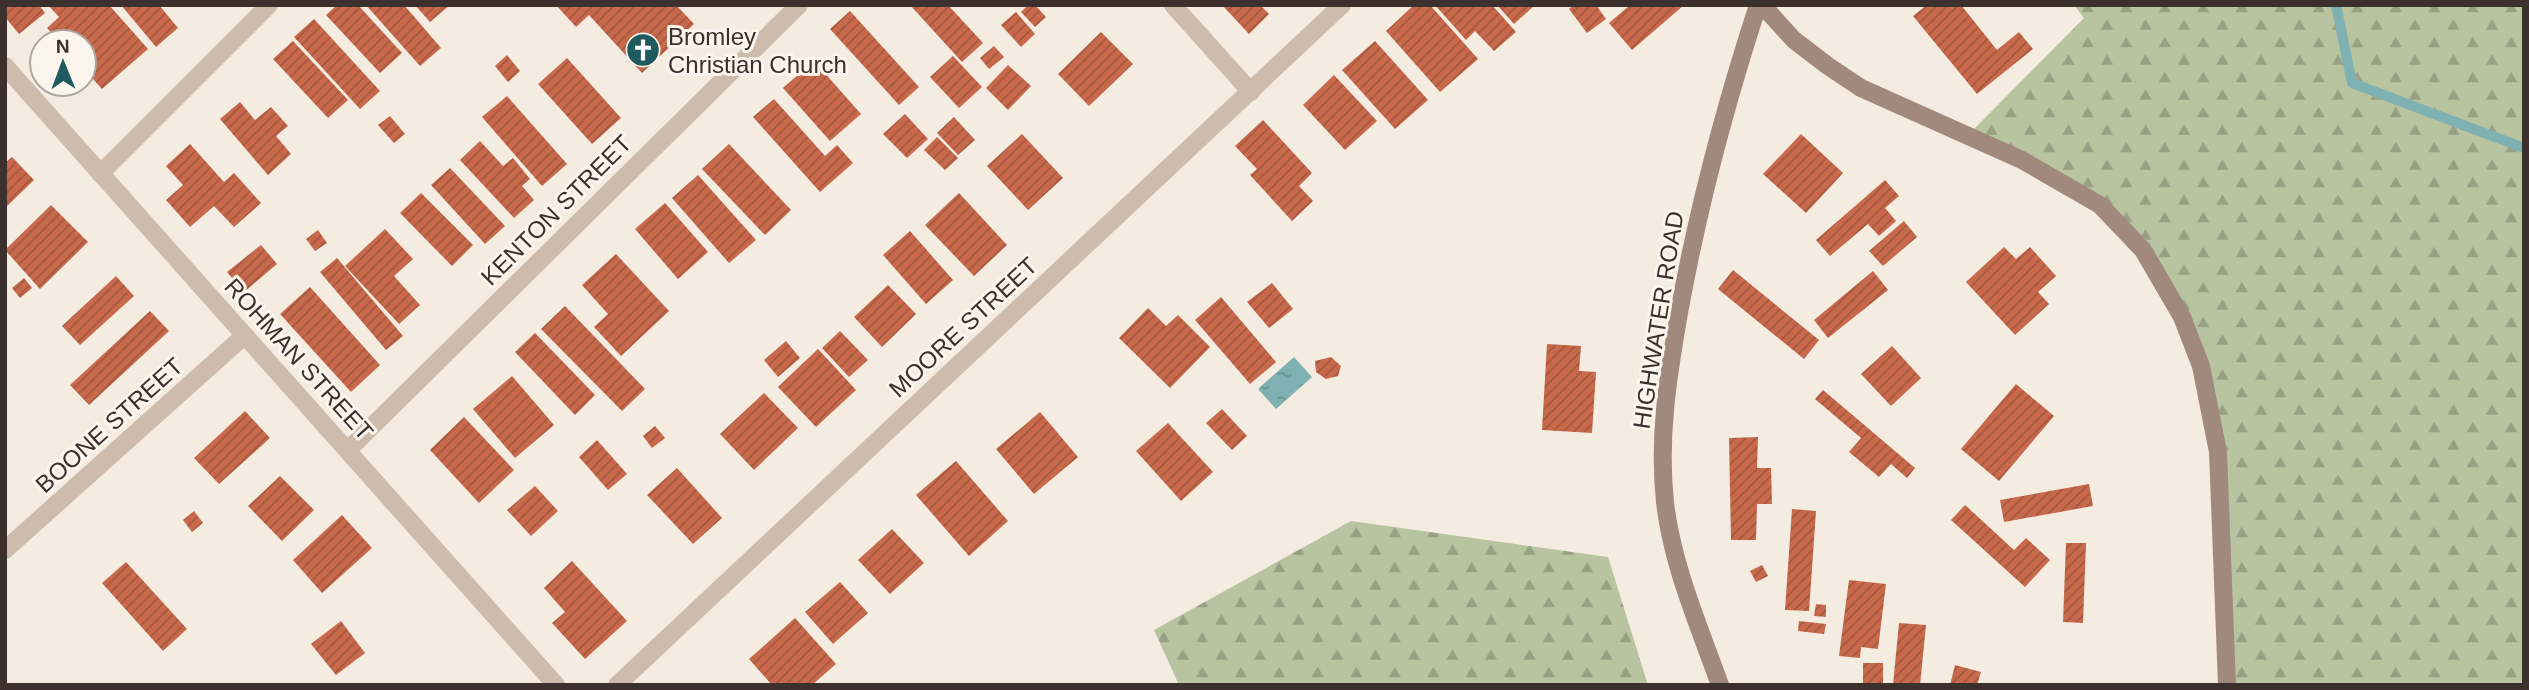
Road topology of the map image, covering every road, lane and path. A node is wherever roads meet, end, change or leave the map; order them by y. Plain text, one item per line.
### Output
1 (268, 5) edge
2 (799, 5) edge
3 (1173, 5) edge
4 (1342, 5) edge
5 (1760, 5) edge
6 (5, 66) edge
7 (1251, 92) junction
8 (100, 174) junction
9 (244, 336) junction
10 (348, 450) junction
11 (5, 550) edge
12 (556, 685) edge
13 (617, 685) edge
14 (1720, 685) edge
15 (2227, 685) edge

1 - 8 street
2 - 10 street, KENTON STREET
3 - 7 street
4 - 7 street, MOORE STREET
5 - 14 street, HIGHWATER ROAD
5 - 15 street
6 - 8 street, ROHMAN STREET
7 - 13 street, MOORE STREET
8 - 9 street, ROHMAN STREET
9 - 10 street, ROHMAN STREET
9 - 11 street, BOONE STREET
10 - 12 street, ROHMAN STREET

